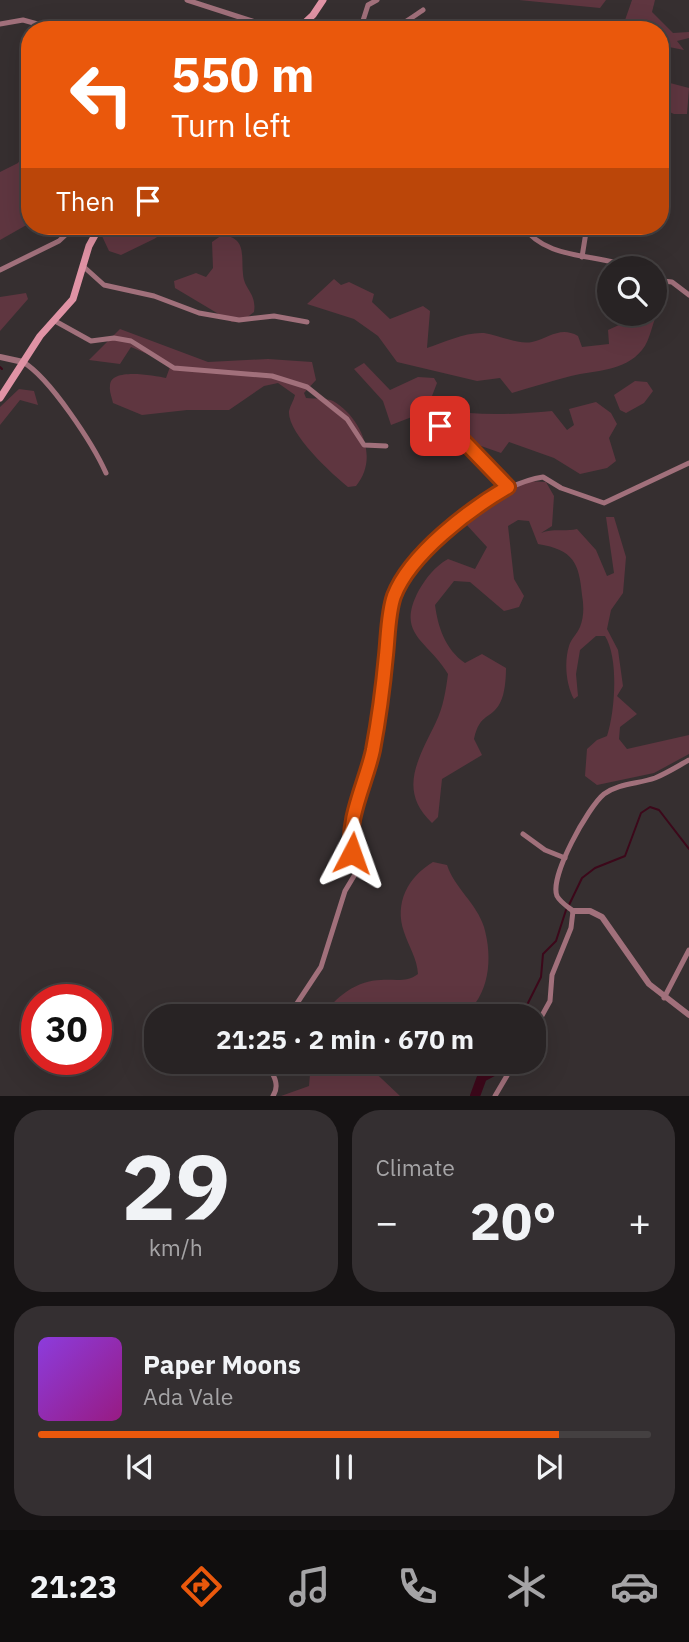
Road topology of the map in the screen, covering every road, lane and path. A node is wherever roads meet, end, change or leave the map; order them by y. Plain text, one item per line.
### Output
1 (187, 0) edge
2 (323, 0) edge
3 (377, 0) edge
4 (423, 10) dead end
5 (27, 21) edge
6 (251, 21) edge
7 (307, 21) edge
8 (365, 21) edge
9 (409, 21) edge
10 (0, 24) edge
11 (65, 235) edge
12 (95, 235) edge
13 (533, 235) edge
14 (586, 235) edge
15 (582, 257) junction
16 (597, 258) edge
17 (84, 267) junction
18 (0, 270) edge
19 (667, 281) edge
20 (689, 295) edge
21 (55, 321) junction
22 (307, 322) dead end
23 (0, 357) edge
24 (23, 362) junction
25 (0, 398) edge
26 (440, 426) dead end
27 (386, 446) dead end
28 (689, 463) edge
29 (106, 473) dead end
30 (508, 487) junction
31 (689, 760) edge
32 (523, 834) dead end
33 (565, 858) junction
34 (573, 911) junction
35 (689, 950) edge
36 (664, 998) junction
37 (297, 1004) edge
38 (546, 1008) edge
39 (689, 1016) edge
40 (272, 1074) edge
41 (508, 1074) edge
42 (273, 1096) edge
43 (495, 1096) edge

1 - 6 street
2 - 7 main road
3 - 8 street
4 - 9 street
5 - 10 street
11 - 18 street
12 - 17 main road
13 - 15 street
14 - 15 street
15 - 16 street
17 - 21 main road
17 - 22 street
19 - 20 street
21 - 24 main road
21 - 27 street
23 - 24 street
24 - 25 main road
24 - 29 street
26 - 30 street
28 - 30 street
30 - 37 street
31 - 33 street
32 - 33 street
33 - 34 street
34 - 36 street
34 - 38 street
35 - 36 street
36 - 39 street
40 - 42 street
41 - 43 street

